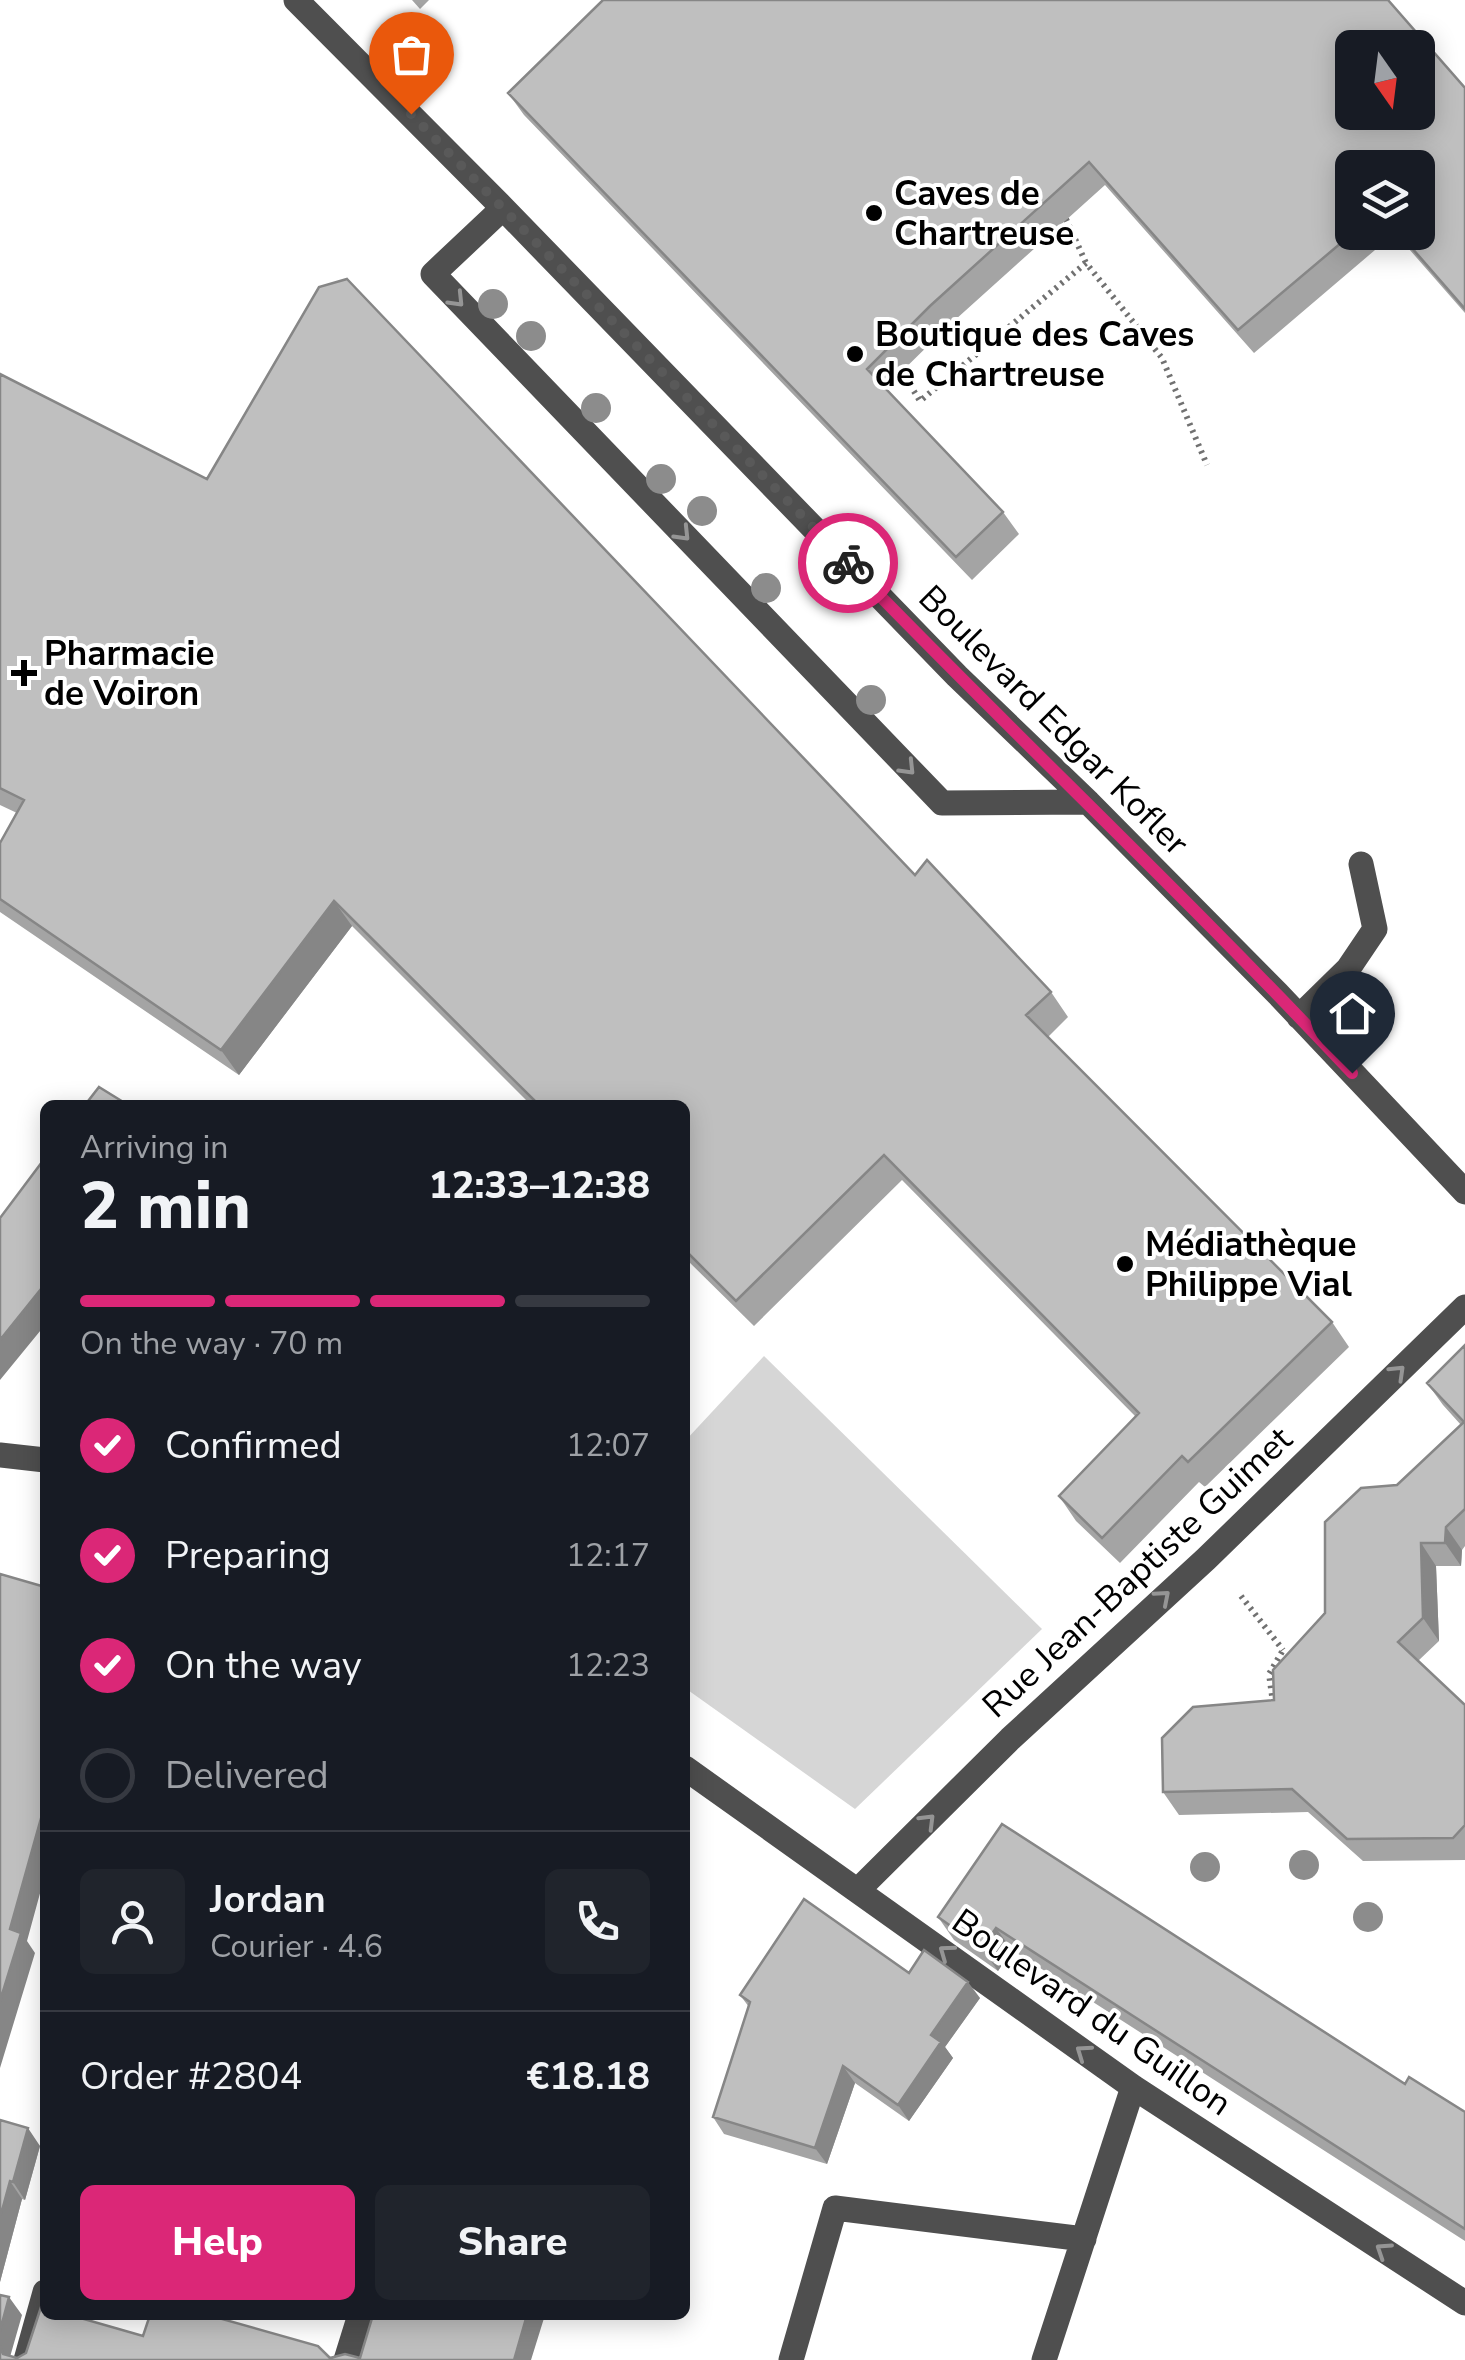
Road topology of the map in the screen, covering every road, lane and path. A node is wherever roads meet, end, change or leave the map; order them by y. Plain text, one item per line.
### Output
1 (296, 0) edge
2 (503, 208) junction
3 (1066, 220) edge
4 (1086, 263) junction
5 (902, 372) edge
6 (1206, 465) dead end
7 (1088, 802) junction
8 (1361, 864) dead end
9 (1300, 1017) junction
10 (1465, 1192) edge
11 (1465, 1306) edge
12 (0, 1455) edge
13 (40, 1459) edge
14 (1237, 1591) dead end
15 (1283, 1650) junction
16 (1298, 1650) edge
17 (1290, 1704) edge
18 (690, 1772) edge
19 (858, 1890) junction
20 (1133, 2088) junction
21 (1084, 2239) junction
22 (1465, 2303) edge
23 (40, 2310) edge
24 (358, 2320) edge
25 (26, 2360) edge
26 (346, 2360) edge
27 (791, 2360) edge
28 (1044, 2360) edge

1 - 2 street, Boulevard Edgar Kofler
2 - 7 street, Boulevard Edgar Kofler
2 -> 7 street
3 - 4 path
4 - 5 path
4 - 6 path
7 - 9 street, Boulevard Edgar Kofler
8 - 9 street
9 - 10 street, Boulevard Edgar Kofler
19 -> 11 street, Rue Jean-Baptiste Guimet
12 - 13 street
14 - 15 path
15 - 16 path
15 - 17 path
18 - 19 street, Boulevard du Guillon
20 -> 19 street, Boulevard du Guillon
20 - 21 street
22 -> 20 street, Boulevard du Guillon
21 - 27 street
21 - 28 street
23 - 25 street
24 - 26 street

